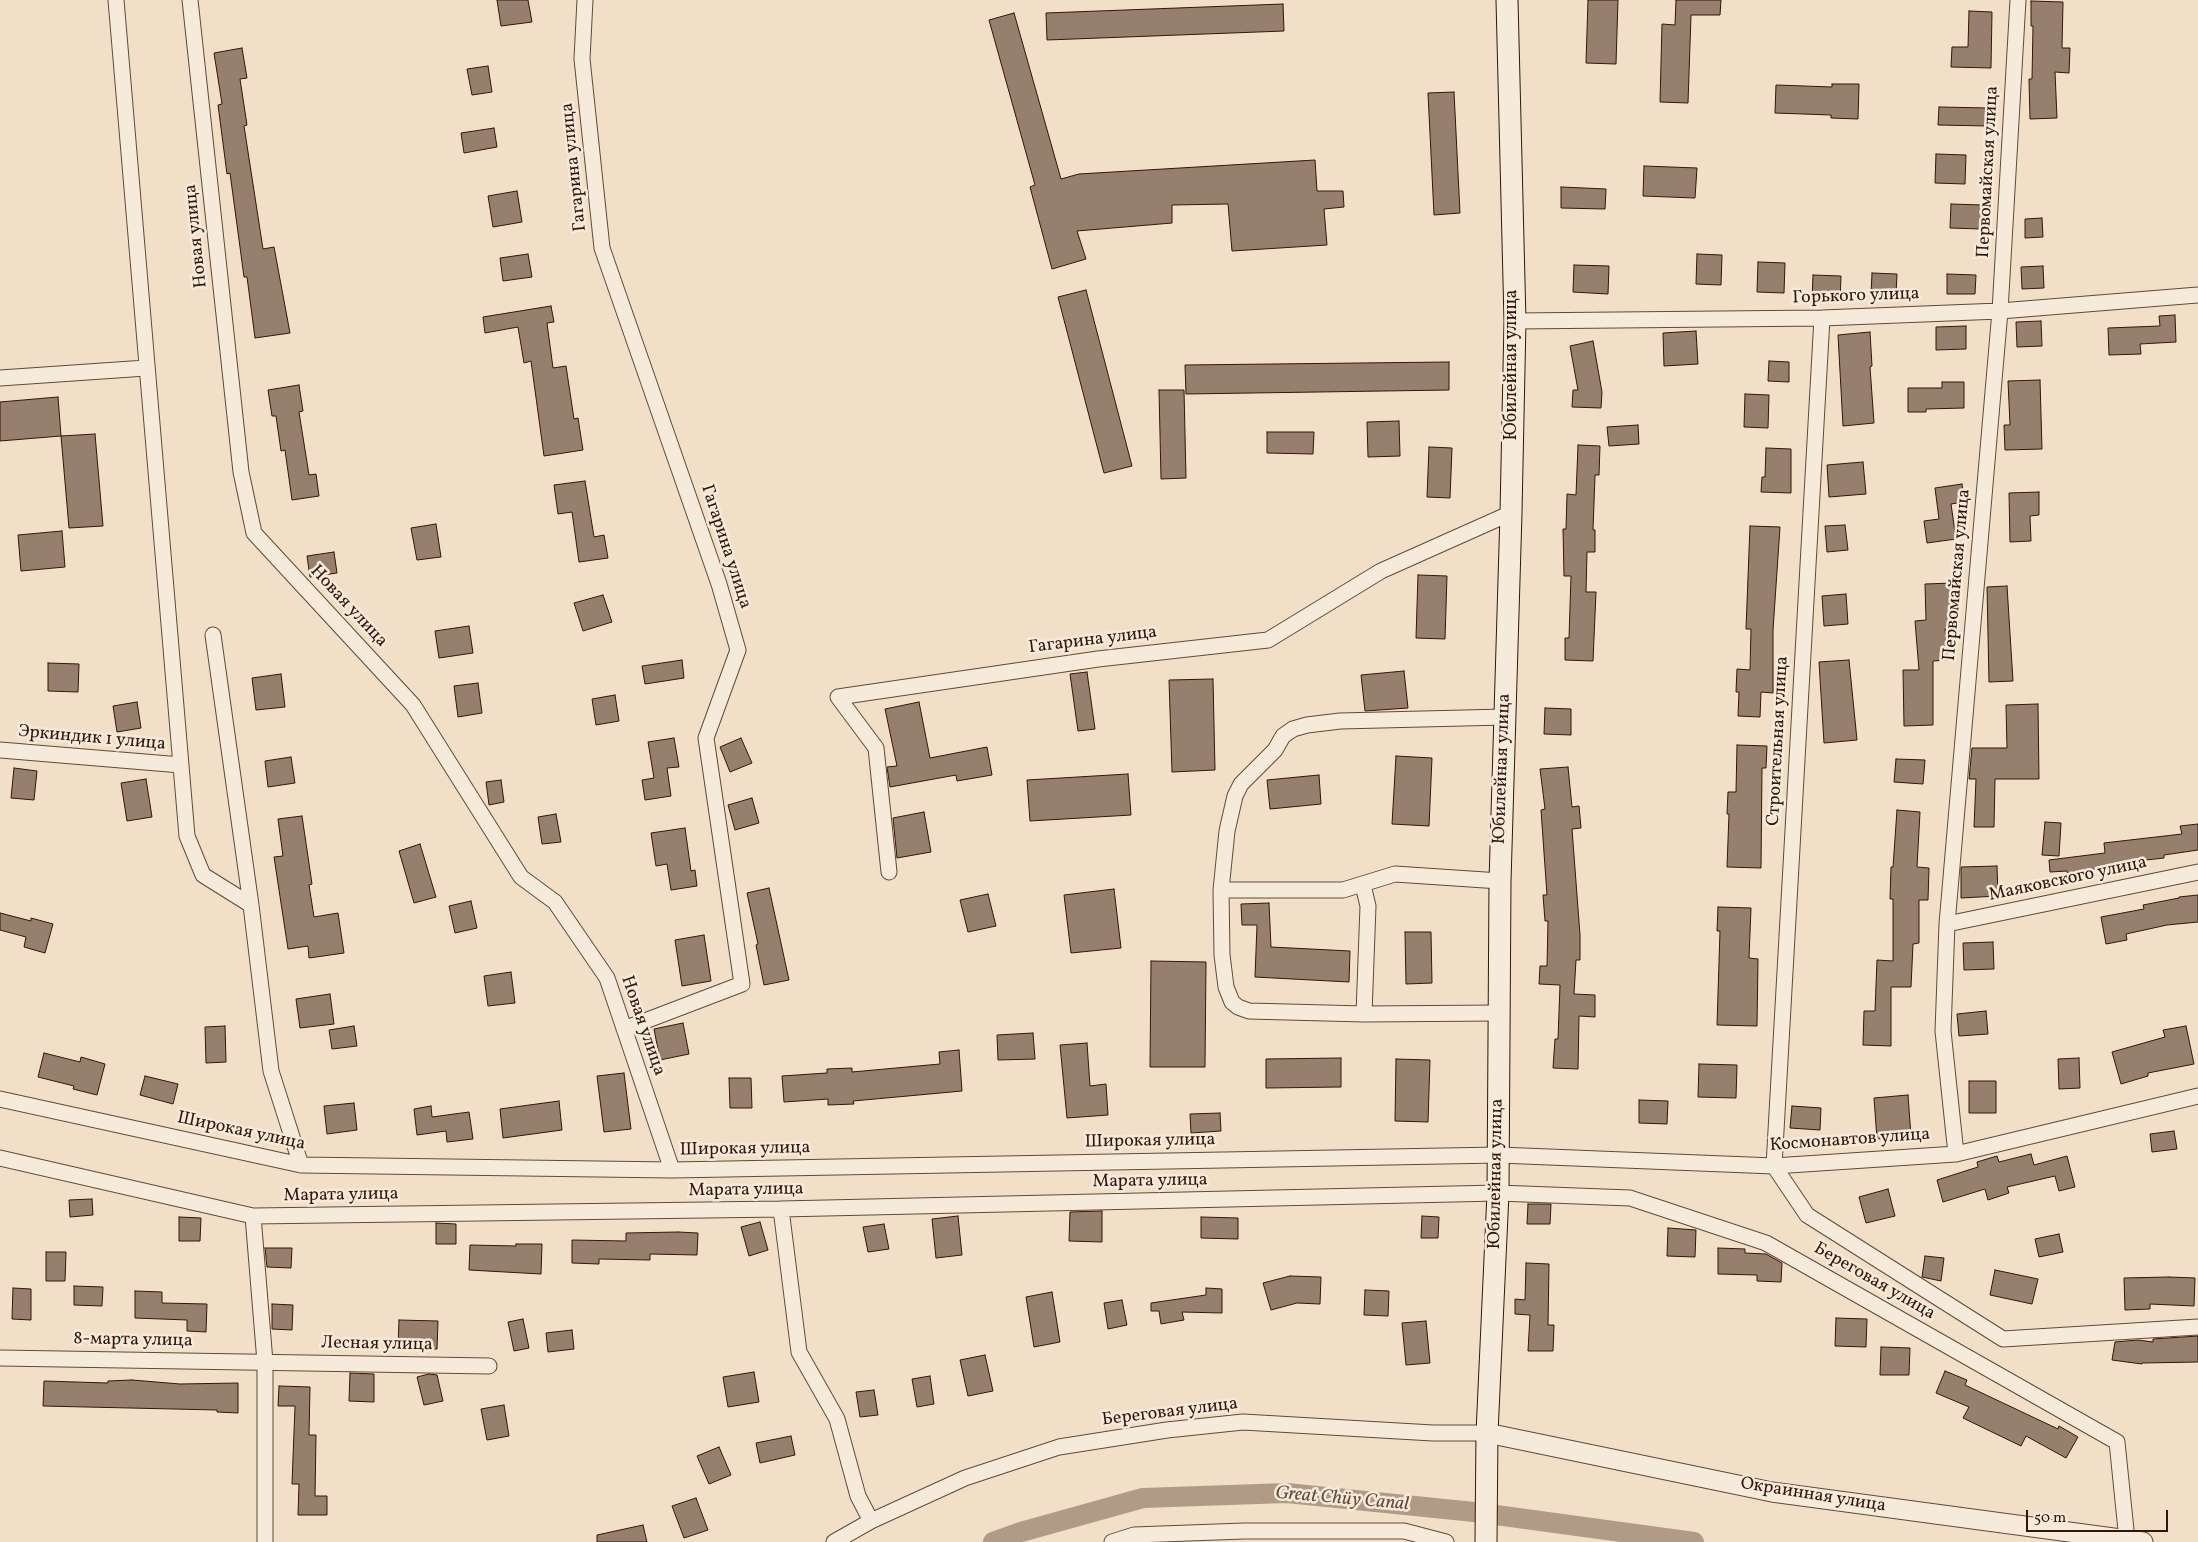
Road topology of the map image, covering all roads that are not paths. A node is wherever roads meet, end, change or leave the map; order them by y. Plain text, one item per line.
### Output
1 (116, 0) edge
2 (190, 0) edge
3 (585, 0) edge
4 (1507, 0) edge
5 (2018, 0) edge
6 (2198, 295) edge
7 (2000, 311) junction
8 (1822, 318) junction
9 (1515, 321) junction
10 (146, 368) junction
11 (0, 378) edge
12 (1511, 513) junction
13 (213, 635) dead end
14 (1505, 718) junction
15 (0, 750) edge
16 (181, 765) junction
17 (889, 872) dead end
18 (2198, 872) edge
19 (1500, 881) junction
20 (1363, 885) junction
21 (1221, 890) junction
22 (251, 905) junction
23 (1946, 924) junction
24 (1500, 1013) junction
25 (1364, 1014) junction
26 (624, 1029) junction
27 (2198, 1096) edge
28 (0, 1099) edge
29 (1956, 1154) junction
30 (1499, 1155) junction
31 (0, 1158) edge
32 (301, 1166) junction
33 (1774, 1166) junction
34 (672, 1170) junction
35 (1498, 1193) junction
36 (781, 1210) junction
37 (253, 1216) junction
38 (2198, 1327) edge
39 (0, 1358) edge
40 (265, 1362) junction
41 (489, 1366) dead end
42 (1487, 1437) junction
43 (871, 1520) junction
44 (1486, 1540) edge
45 (2135, 1541) edge
46 (265, 1542) edge
47 (834, 1542) edge
48 (1112, 1542) edge
49 (1446, 1542) edge

1 - 10 street
2 - 26 street, Новая улица
3 - 26 street, Гагарина улица
4 - 9 main road, Юбилейная улица
5 - 7 street, Первомайская улица
6 - 7 street, Горького улица
7 - 8 street, Горького улица
7 - 23 street, Первомайская улица
8 - 9 street, Горького улица
8 - 33 street, Строительная улица
9 - 12 main road, Юбилейная улица
10 - 11 street
10 - 16 street
12 - 14 main road, Юбилейная улица
12 - 17 street, Гагарина улица
13 - 22 street
14 - 19 main road, Юбилейная улица
14 - 21 street
15 - 16 street, Эркиндик 1 улица
16 - 22 street
18 - 23 street, Маяковского улица
19 - 20 street
19 - 24 main road, Юбилейная улица
20 - 21 street
20 - 25 street
21 - 25 street
22 - 32 street
23 - 29 street, Первомайская улица
24 - 25 street
24 - 30 main road, Юбилейная улица
26 - 34 street, Новая улица
27 - 29 street, Космонавтов улица
28 - 32 street, Широкая улица
29 - 33 street, Космонавтов улица
30 - 33 street, Космонавтов улица
30 - 34 street, Широкая улица
30 - 35 main road, Юбилейная улица
31 - 37 street, Марата улица
32 - 34 street, Широкая улица
33 - 38 street, Береговая улица
35 - 36 street, Марата улица
35 - 42 main road, Юбилейная улица
35 - 45 street, Береговая улица
36 - 37 street, Марата улица
36 - 43 street
37 - 40 street
39 - 40 street, 8-марта улица
40 - 41 street, Лесная улица
40 - 46 street
42 - 43 street, Береговая улица
42 - 44 main road, Юбилейная улица
42 - 45 street, Окраинная улица
43 - 47 street, Береговая улица
48 - 49 street

